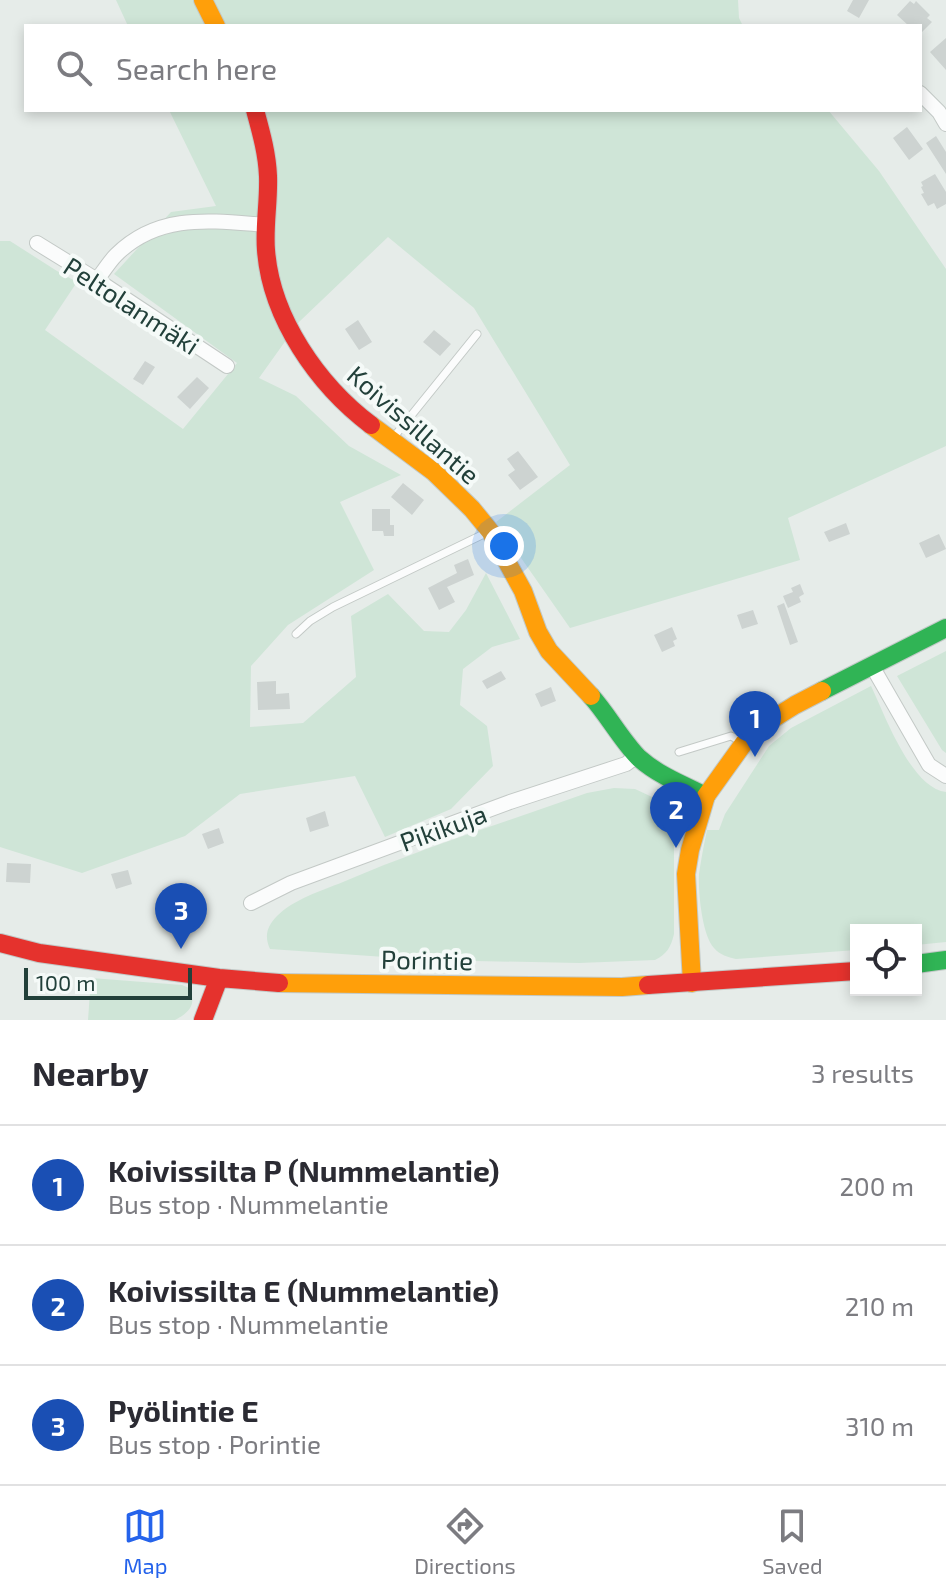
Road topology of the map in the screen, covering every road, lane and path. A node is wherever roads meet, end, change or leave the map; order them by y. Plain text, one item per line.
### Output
1 (203, 0) edge
2 (215, 24) edge
3 (922, 95) edge
4 (256, 112) edge
5 (944, 114) edge
6 (267, 225) junction
7 (37, 243) dead end
8 (97, 280) junction
9 (477, 334) dead end
10 (227, 366) dead end
11 (391, 440) junction
12 (490, 531) junction
13 (946, 628) edge
14 (296, 634) dead end
15 (872, 666) junction
16 (744, 743) junction
17 (679, 752) dead end
18 (637, 756) junction
19 (946, 776) edge
20 (706, 796) junction
21 (251, 903) dead end
22 (0, 943) edge
23 (946, 960) edge
24 (922, 963) edge
25 (850, 971) edge
26 (219, 978) junction
27 (692, 983) junction
28 (203, 1020) edge

1 - 2 main road
3 - 5 street
4 - 6 main road, Koivissillantie
6 - 8 street
6 - 11 main road, Koivissillantie
7 - 8 street, Peltolanmäki
8 - 10 street, Peltolanmäki
9 - 11 lane
11 - 12 main road, Koivissillantie
12 - 14 lane
12 - 18 main road, Koivissillantie
13 - 15 main road
15 - 16 main road
15 - 19 street
16 - 17 lane
16 - 20 main road
18 - 20 main road, Koivissillantie
18 - 21 street, Pikikuja
20 - 27 main road
22 - 26 main road, Porintie
23 - 24 main road
25 - 27 main road, Porintie
26 - 27 main road, Porintie
26 - 28 main road

